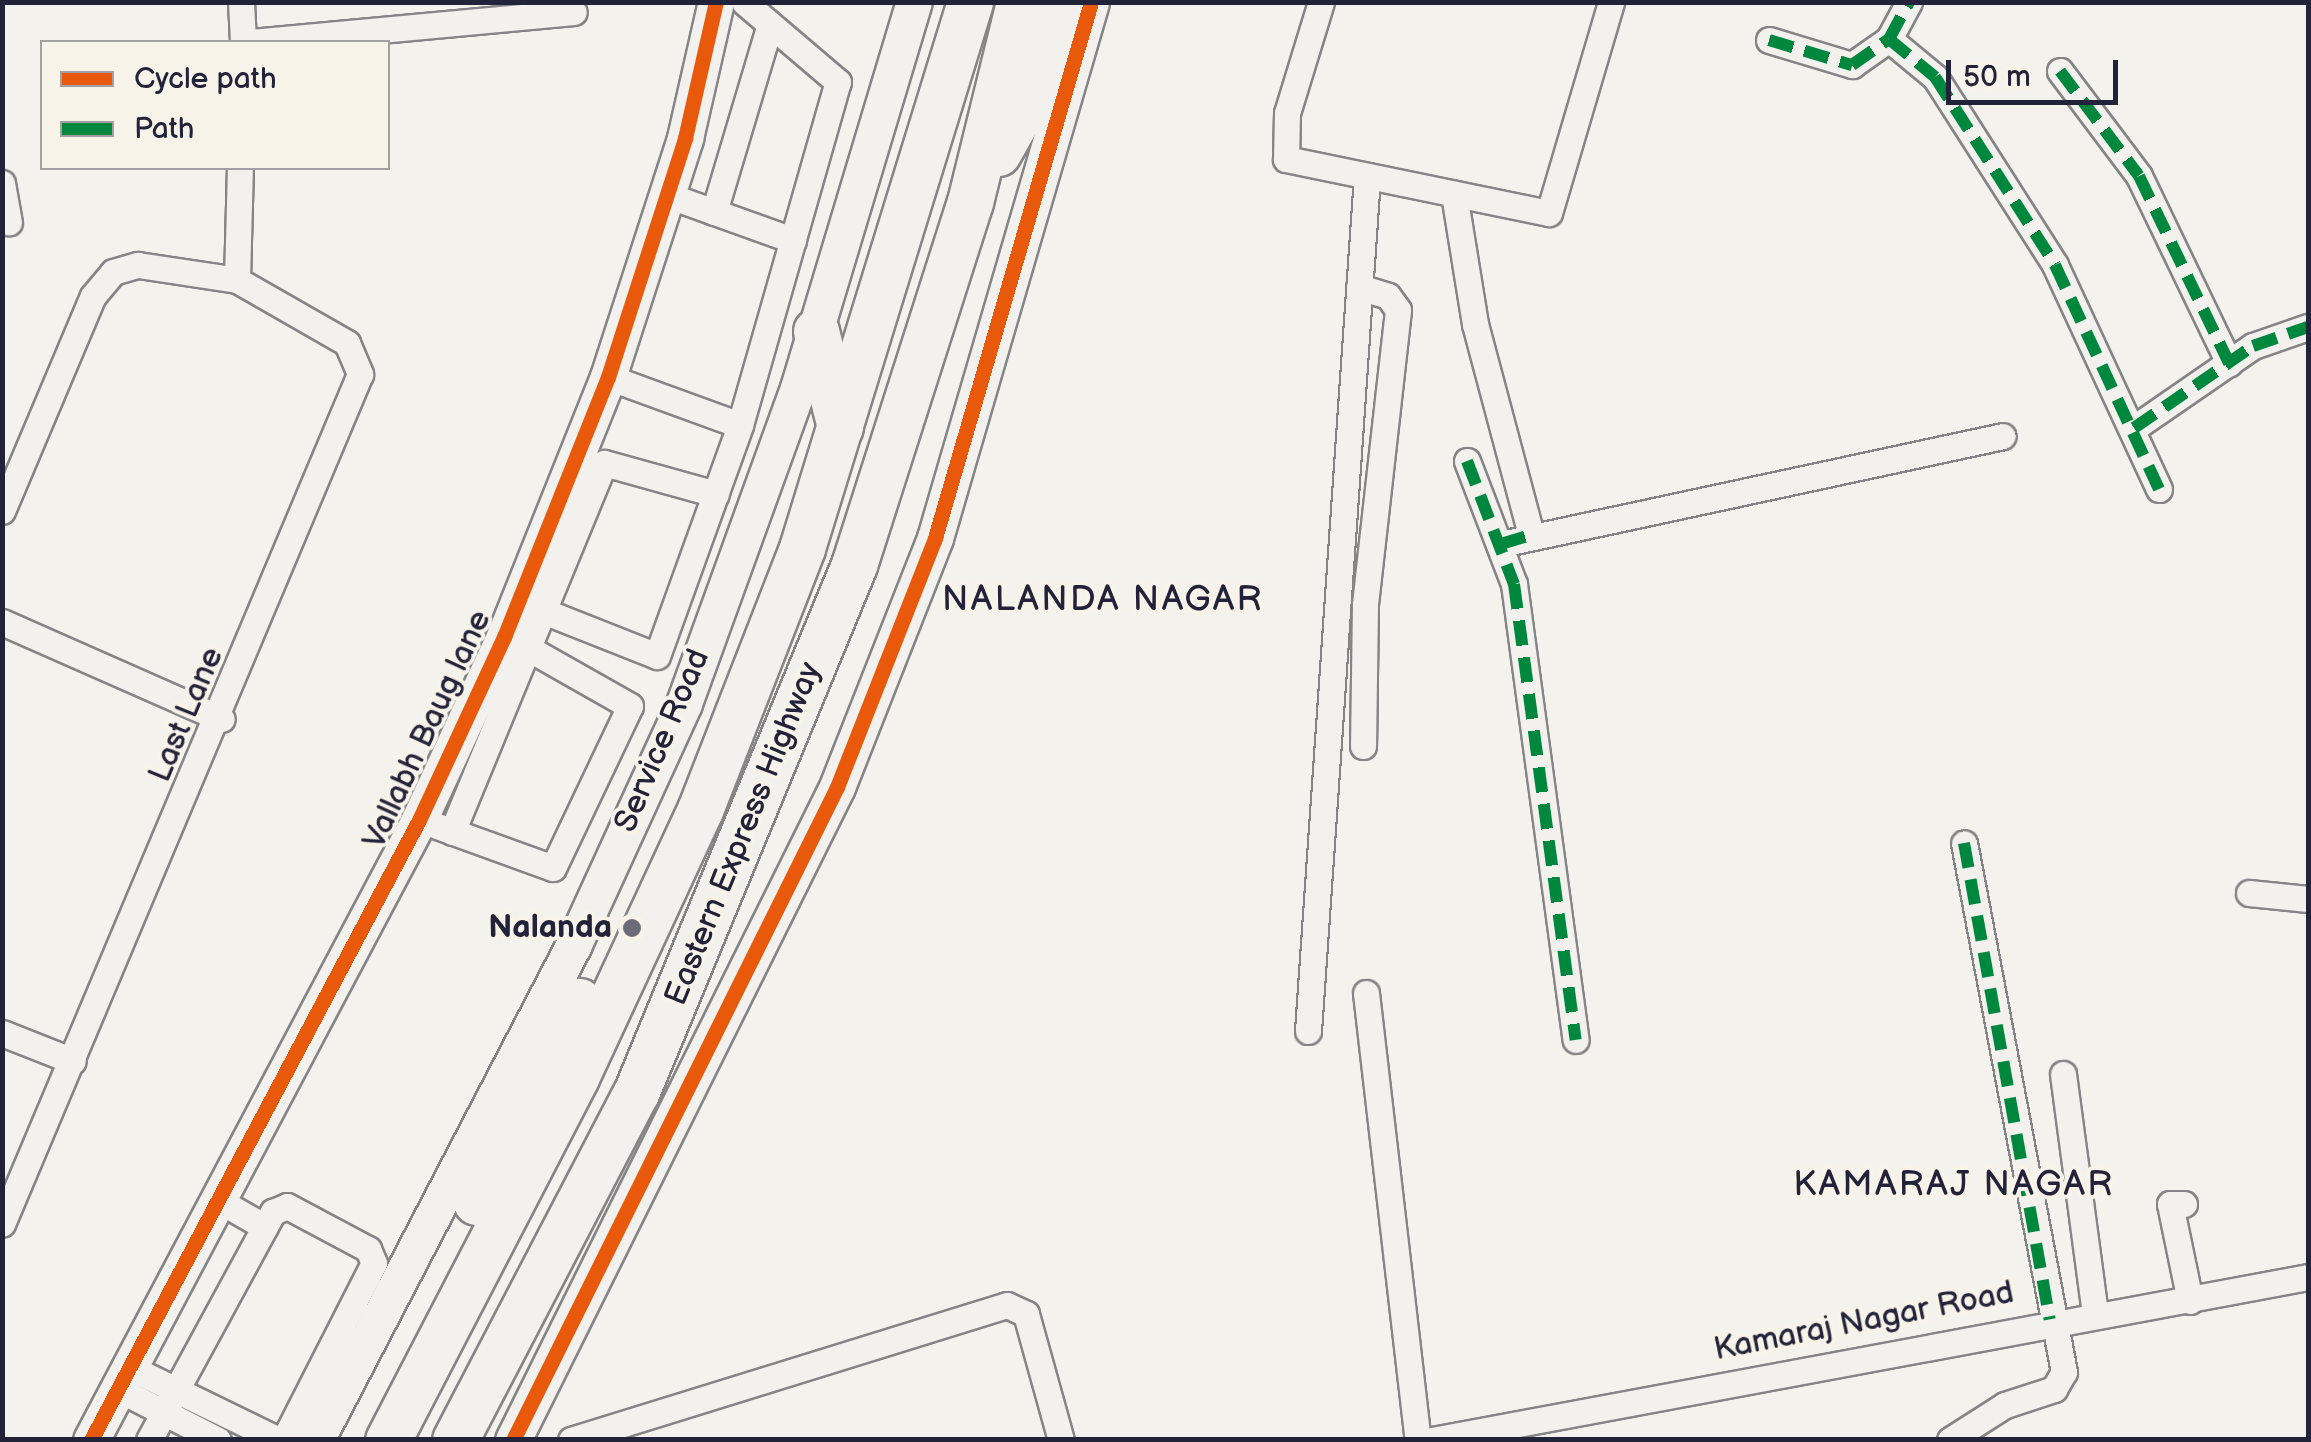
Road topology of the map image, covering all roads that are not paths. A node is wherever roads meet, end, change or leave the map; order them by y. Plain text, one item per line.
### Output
1 (241, 2) edge
2 (716, 2) edge
3 (744, 2) edge
4 (914, 2) edge
5 (946, 2) edge
6 (970, 2) edge
7 (1019, 2) edge
8 (1058, 2) edge
9 (1091, 2) edge
10 (1321, 2) edge
11 (1610, 2) edge
12 (1909, 2) edge
13 (574, 12) dead end
14 (770, 24) junction
15 (1889, 39) junction
16 (244, 40) edge
17 (273, 40) edge
18 (1769, 40) dead end
19 (2060, 71) dead end
20 (240, 170) edge
21 (1368, 176) junction
22 (2, 183) edge
23 (1454, 194) junction
24 (667, 195) junction
25 (970, 202) junction
26 (714, 212) junction
27 (8, 222) dead end
28 (903, 234) junction
29 (793, 240) junction
30 (237, 280) junction
31 (1359, 286) junction
32 (2308, 327) edge
33 (816, 330) junction
34 (2230, 364) junction
35 (608, 377) junction
36 (740, 426) junction
37 (840, 426) junction
38 (2134, 428) junction
39 (2003, 436) dead end
40 (1466, 461) dead end
41 (2160, 489) dead end
42 (716, 494) junction
43 (2, 512) edge
44 (1531, 535) junction
45 (1501, 544) junction
46 (533, 607) junction
47 (2, 622) edge
48 (517, 643) junction
49 (222, 719) junction
50 (1364, 746) dead end
51 (436, 826) junction
52 (1964, 843) dead end
53 (2249, 893) dead end
54 (2308, 899) edge
55 (1366, 993) dead end
56 (1308, 1031) dead end
57 (2, 1033) edge
58 (1576, 1040) dead end
59 (73, 1061) junction
60 (2063, 1074) dead end
61 (218, 1200) junction
62 (2184, 1204) dead end
63 (2, 1224) edge
64 (265, 1226) junction
65 (2308, 1277) edge
66 (2190, 1301) junction
67 (2095, 1314) junction
68 (2050, 1319) junction
69 (124, 1378) junction
70 (176, 1388) junction
71 (164, 1412) junction
72 (370, 1430) edge
73 (1513, 1432) edge
74 (91, 1440) edge
75 (148, 1440) edge
76 (218, 1440) edge
77 (282, 1440) edge
78 (316, 1440) edge
79 (455, 1440) edge
80 (514, 1440) edge
81 (571, 1440) edge
82 (1061, 1440) edge
83 (1418, 1440) edge
84 (1432, 1440) edge
85 (1950, 1440) edge

1 - 16 street
2 - 24 street, Vallabh Baug lane
3 - 14 street
4 - 33 street, Service Road
5 - 28 highway
6 - 28 highway
7 - 25 highway
8 - 25 highway
9 - 80 street
10 - 21 street
11 - 23 street
12 - 15 street
13 - 17 street
14 - 26 street
14 - 29 street
15 - 18 street
15 - 38 street
19 - 34 street
20 - 30 street
21 - 23 street
21 - 31 street
22 - 27 street
23 - 44 street
24 - 26 street
24 - 35 street, Vallabh Baug lane
25 - 79 highway, Eastern Express Highway
26 - 29 street
28 - 37 highway, Eastern Express Highway
29 - 36 street
30 - 43 street
30 - 49 street, Last Lane
31 - 50 street
31 - 56 street
32 - 34 street
33 - 37 highway
33 - 78 street, Service Road
34 - 38 street
35 - 36 street
35 - 46 street, Vallabh Baug lane
36 - 42 street
37 - 72 highway, Eastern Express Highway
38 - 41 street
39 - 44 street
40 - 45 street
42 - 46 street
42 - 46 street
44 - 45 street
45 - 58 street
46 - 48 street, Vallabh Baug lane
47 - 49 street
48 - 51 street, Vallabh Baug lane
48 - 51 street
49 - 59 street, Last Lane
51 - 61 street, Vallabh Baug lane
52 - 68 street
53 - 54 street
55 - 83 street
57 - 59 street
59 - 63 street, Last Lane
60 - 67 street
61 - 64 street
61 - 69 street, Vallabh Baug lane
62 - 66 street
64 - 70 street
64 - 77 street
65 - 66 street, Kamaraj Nagar Road
66 - 67 street, Kamaraj Nagar Road
67 - 68 street, Kamaraj Nagar Road
68 - 73 street, Kamaraj Nagar Road
68 - 85 street
69 - 70 street
69 - 71 street
69 - 74 street, Vallabh Baug lane
70 - 71 street
70 - 77 street
71 - 75 street
71 - 76 street
73 - 84 street, Kamaraj Nagar Road
81 - 82 street

